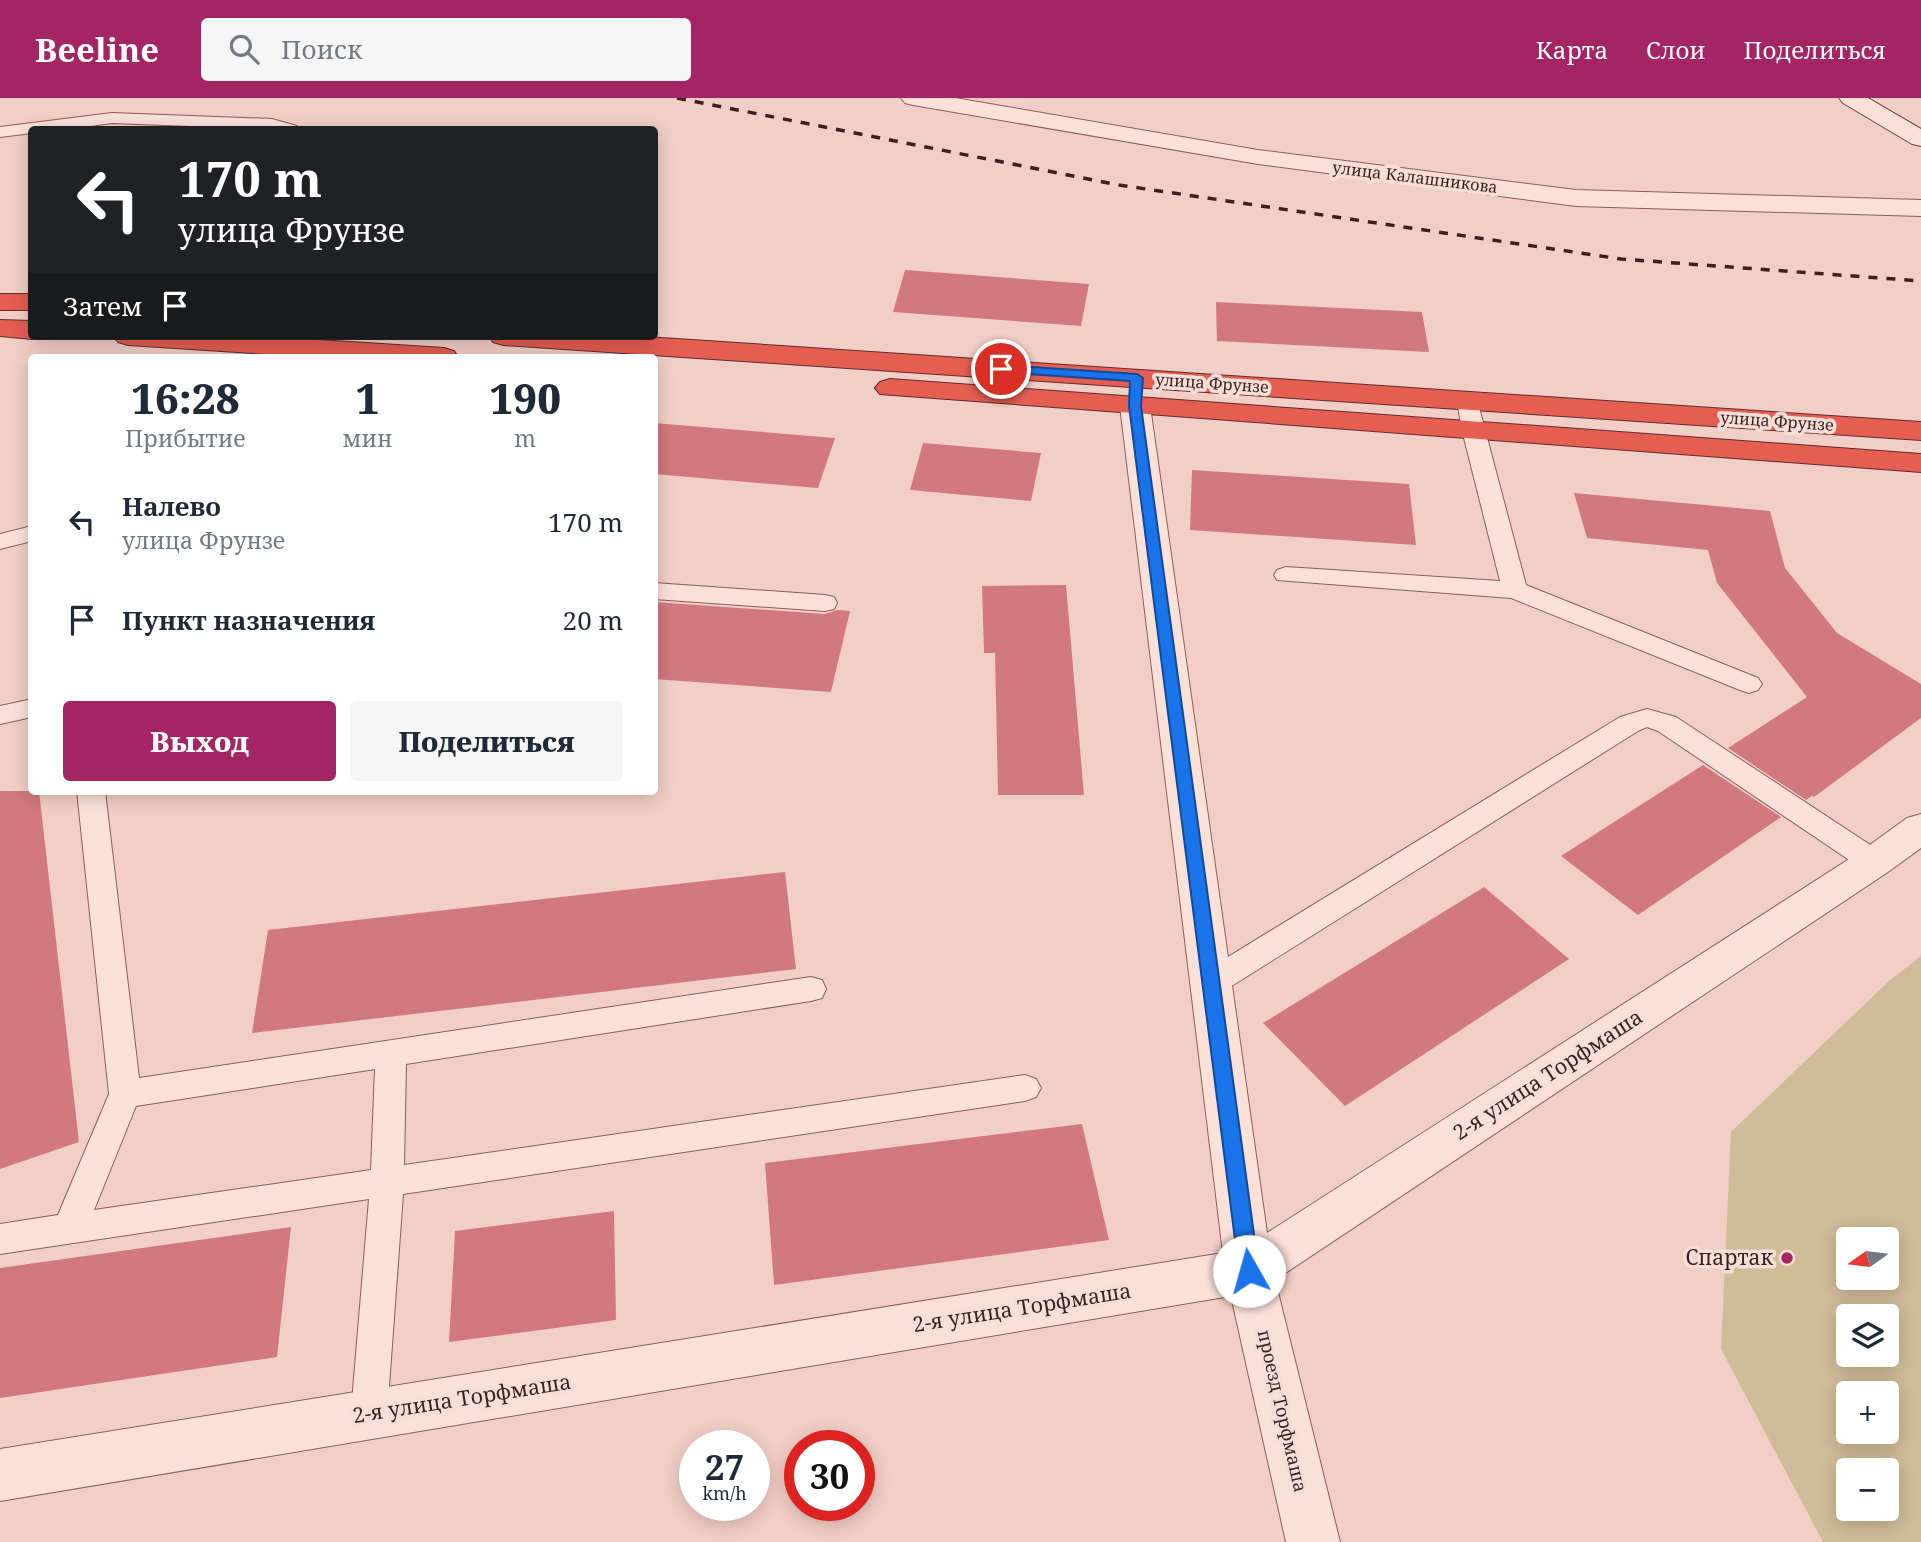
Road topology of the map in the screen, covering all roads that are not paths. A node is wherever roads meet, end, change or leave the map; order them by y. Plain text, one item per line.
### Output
1 (913, 98) edge
2 (1851, 98) edge
3 (48, 126) edge
4 (278, 126) edge
5 (28, 128) edge
6 (0, 132) edge
7 (1921, 139) edge
8 (1921, 208) edge
9 (0, 302) edge
10 (28, 302) edge
11 (0, 328) edge
12 (28, 330) edge
13 (188, 340) edge
14 (547, 340) edge
15 (399, 354) edge
16 (658, 371) edge
17 (1136, 392) junction
18 (1471, 415) junction
19 (1921, 431) edge
20 (1921, 463) edge
21 (28, 534) edge
22 (0, 542) edge
23 (1286, 575) dead end
24 (1515, 590) junction
25 (658, 591) edge
26 (825, 603) dead end
27 (1749, 684) dead end
28 (28, 709) edge
29 (0, 715) edge
30 (91, 795) edge
31 (1921, 828) edge
32 (1874, 862) junction
33 (1211, 983) junction
34 (811, 989) dead end
35 (391, 1053) junction
36 (1026, 1088) dead end
37 (125, 1094) junction
38 (387, 1182) junction
39 (69, 1229) junction
40 (0, 1239) edge
41 (1249, 1271) junction
42 (369, 1415) junction
43 (0, 1475) edge
44 (1313, 1542) edge

1 - 8 street, улица Калашникова
2 - 7 street
3 - 4 lane
5 - 6 lane
9 - 10 highway
11 - 12 highway
13 - 15 highway
14 - 17 highway, улица Фрунзе
16 - 17 highway, улица Фрунзе
17 - 18 highway, улица Фрунзе
17 - 33 street, проезд Торфмаша
18 - 19 highway, улица Фрунзе
18 - 20 highway, улица Фрунзе
18 - 24 lane
21 - 22 lane
23 - 24 lane
24 - 27 lane
25 - 26 lane
28 - 29 lane
30 - 37 lane
31 - 32 street, 2-я улица Торфмаша
32 - 33 lane
32 - 41 street, 2-я улица Торфмаша
33 - 41 street, проезд Торфмаша
34 - 35 lane
35 - 37 lane
35 - 38 lane
36 - 38 lane
37 - 39 lane
38 - 39 lane
38 - 42 lane
39 - 40 lane
41 - 42 street, 2-я улица Торфмаша
41 - 44 street, проезд Торфмаша
42 - 43 street, 2-я улица Торфмаша

